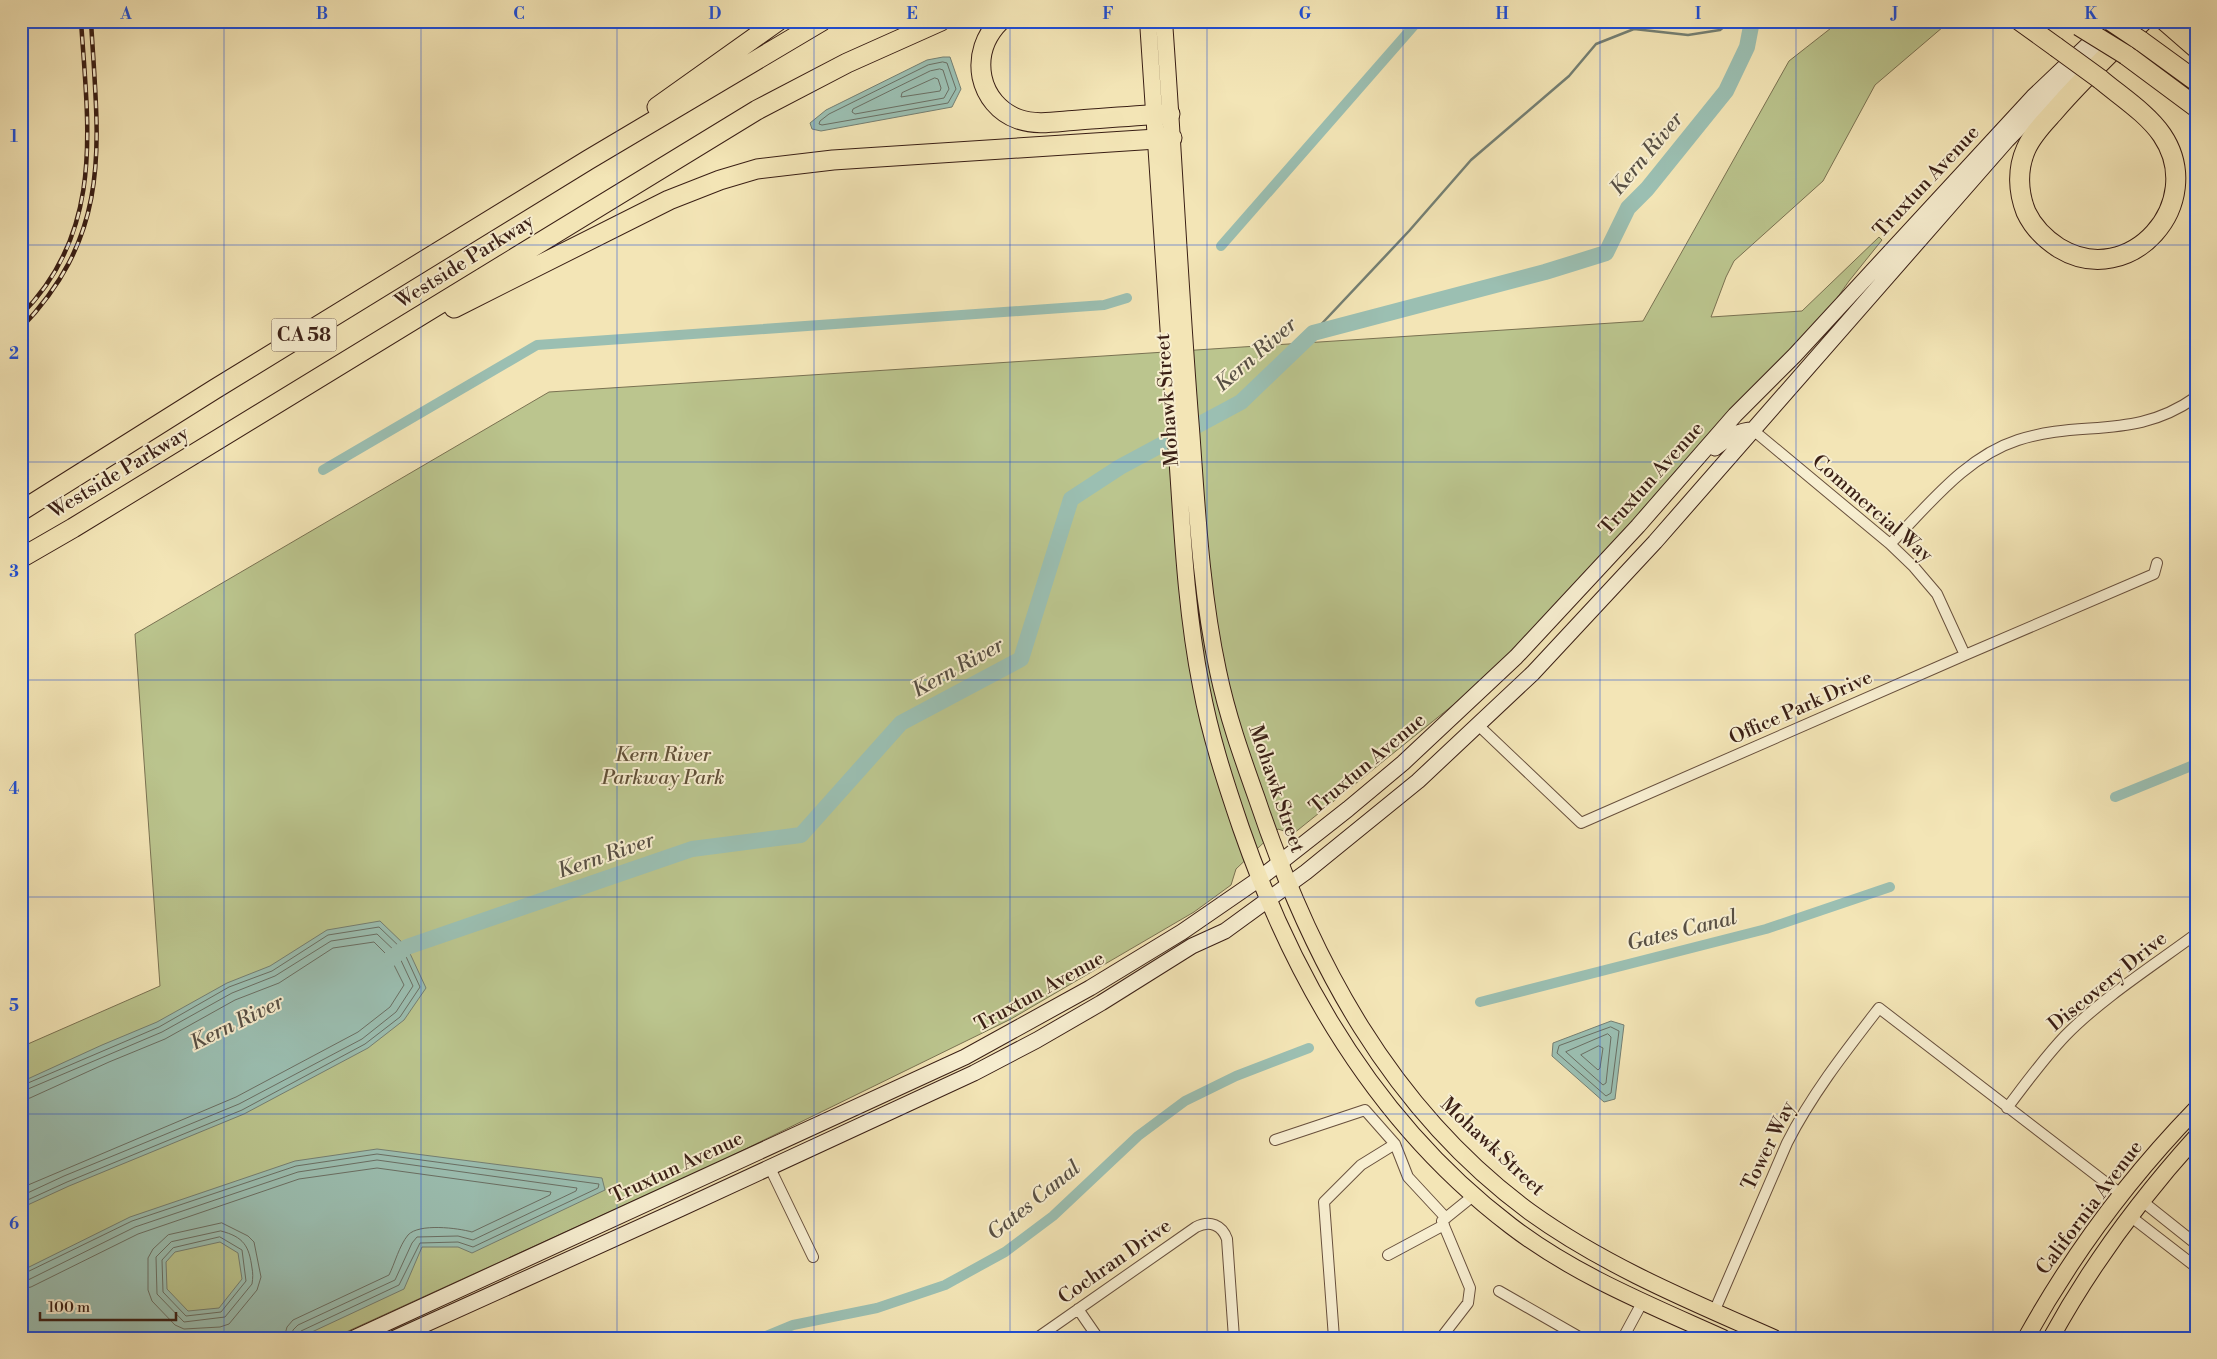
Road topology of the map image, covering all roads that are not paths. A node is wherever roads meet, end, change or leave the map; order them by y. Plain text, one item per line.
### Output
1 (778, 21) edge
2 (822, 21) edge
3 (941, 21) edge
4 (1000, 21) edge
5 (1148, 21) edge
6 (1164, 21) edge
7 (2020, 21) edge
8 (2112, 21) edge
9 (2130, 21) edge
10 (2143, 21) edge
11 (2074, 23) edge
12 (2167, 23) edge
13 (2196, 48) edge
14 (2196, 81) edge
15 (2196, 106) edge
16 (1163, 114) junction
17 (1164, 138) junction
18 (588, 160) junction
19 (1898, 242) junction
20 (1856, 314) junction
21 (1795, 355) junction
22 (1178, 359) junction
23 (335, 369) junction
24 (2196, 396) edge
25 (1753, 430) junction
26 (1694, 464) junction
27 (21, 511) edge
28 (1890, 544) junction
29 (21, 558) edge
30 (2157, 563) dead end
31 (1965, 655) junction
32 (1478, 725) junction
33 (1278, 863) junction
34 (1259, 878) junction
35 (1288, 884) junction
36 (1268, 900) junction
37 (2196, 934) edge
38 (1328, 1018) junction
39 (1372, 1046) junction
40 (2007, 1108) junction
41 (2196, 1110) edge
42 (804, 1131) junction
43 (2196, 1137) edge
44 (1275, 1140) dead end
45 (1395, 1144) junction
46 (770, 1168) junction
47 (2122, 1195) junction
48 (1473, 1196) junction
49 (2142, 1201) junction
50 (1528, 1210) junction
51 (2130, 1216) junction
52 (1445, 1221) junction
53 (2196, 1244) edge
54 (1388, 1255) dead end
55 (813, 1257) dead end
56 (2196, 1267) edge
57 (1499, 1291) dead end
58 (1642, 1301) junction
59 (1078, 1309) junction
60 (1714, 1312) junction
61 (1671, 1314) junction
62 (383, 1324) junction
63 (1706, 1330) junction
64 (1769, 1335) edge
65 (354, 1338) edge
66 (361, 1338) edge
67 (395, 1338) edge
68 (1037, 1338) edge
69 (1098, 1338) edge
70 (1234, 1338) edge
71 (1334, 1338) edge
72 (1441, 1338) edge
73 (1581, 1338) edge
74 (1623, 1338) edge
75 (1723, 1338) edge
76 (2026, 1338) edge
77 (2051, 1338) edge

1 - 18 highway
2 - 18 highway, Westside Parkway
3 - 23 highway, Westside Parkway
4 - 16 highway
5 - 16 main road, Mohawk Street
6 - 16 main road, Mohawk Street
7 - 10 highway, bridge
8 - 14 highway, bridge
8 - 19 main road, Truxtun Avenue
9 - 20 main road, Truxtun Avenue
11 - 15 highway, bridge
12 - 13 highway
16 - 17 main road, Mohawk Street
17 - 22 main road, Mohawk Street
17 - 23 highway
18 - 27 highway, Westside Parkway / CA 58
19 - 20 main road
19 - 21 main road, Truxtun Avenue
20 - 25 main road, Truxtun Avenue
21 - 25 main road
21 - 26 main road, Truxtun Avenue
22 - 33 main road, Mohawk Street
22 - 34 main road, Mohawk Street
23 - 29 highway, Westside Parkway / CA 58
24 - 28 street
25 - 26 main road
25 - 28 street, Commercial Way
25 - 32 main road, Truxtun Avenue
26 - 33 main road, Truxtun Avenue
28 - 31 street, Commercial Way
30 - 31 street, Office Park Drive
31 - 32 street, Office Park Drive
32 - 35 main road, Truxtun Avenue
33 - 34 main road, Truxtun Avenue
33 - 35 main road, Mohawk Street
34 - 36 main road, Mohawk Street
34 - 42 main road, Truxtun Avenue
35 - 36 main road, Truxtun Avenue
35 - 39 main road, Mohawk Street
36 - 38 main road, Mohawk Street
36 - 46 main road, Truxtun Avenue
37 - 40 street, Discovery Drive
38 - 39 main road
38 - 48 main road, Mohawk Street
39 - 50 main road, Mohawk Street
40 - 47 street
40 - 60 street, Tower Way
41 - 47 main road, California Avenue
42 - 46 main road
42 - 62 main road, Truxtun Avenue
43 - 49 main road, California Avenue
44 - 45 street
45 - 52 street
45 - 71 street
46 - 55 street
46 - 67 main road, Truxtun Avenue
47 - 76 main road, California Avenue
48 - 50 main road
48 - 52 street
48 - 58 main road, Mohawk Street
49 - 51 main road, California Avenue
49 - 53 street
50 - 60 main road, Mohawk Street
51 - 56 street
51 - 77 main road, California Avenue
52 - 54 street
52 - 72 street
57 - 73 street
58 - 61 main road, Mohawk Street
58 - 74 street
59 - 68 street, Cochran Drive
59 - 69 street
59 - 70 street, Cochran Drive
60 - 61 main road
60 - 64 main road, Mohawk Street
61 - 63 main road, Mohawk Street
62 - 65 main road, Truxtun Avenue
62 - 66 main road
63 - 64 main road
63 - 75 main road, Mohawk Street

